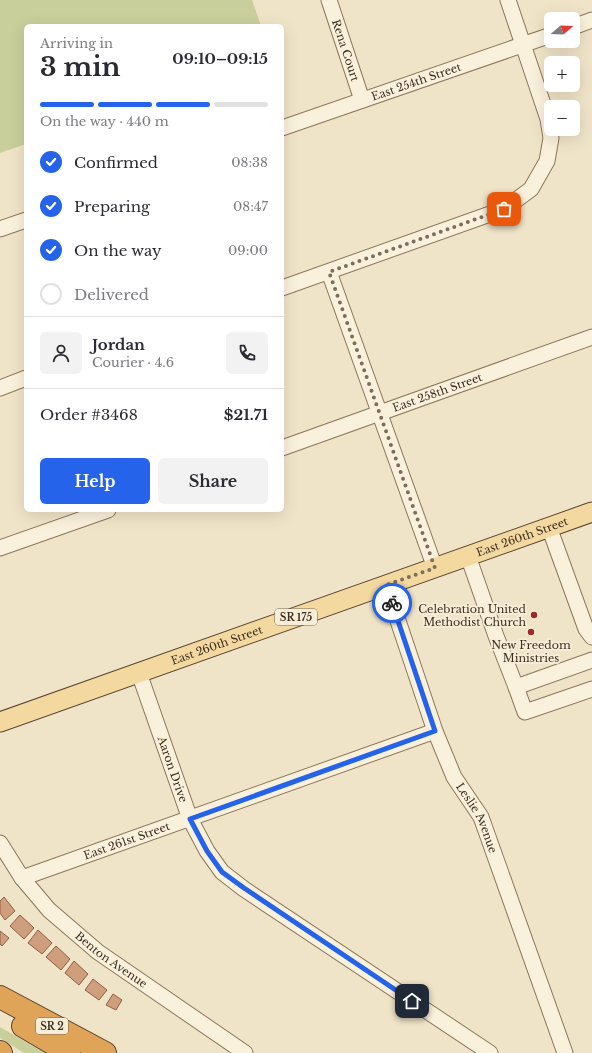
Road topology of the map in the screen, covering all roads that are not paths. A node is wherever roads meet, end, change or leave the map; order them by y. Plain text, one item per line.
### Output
1 (329, 0) edge
2 (508, 0) edge
3 (592, 20) edge
4 (580, 24) edge
5 (544, 37) edge
6 (524, 44) junction
7 (362, 100) junction
8 (284, 127) edge
9 (24, 221) edge
10 (0, 229) edge
11 (329, 272) junction
12 (284, 287) edge
13 (592, 337) edge
14 (24, 379) edge
15 (0, 388) edge
16 (380, 414) junction
17 (284, 447) edge
18 (102, 512) edge
19 (592, 512) edge
20 (549, 527) junction
21 (0, 548) edge
22 (468, 556) junction
23 (435, 568) junction
24 (386, 585) junction
25 (592, 637) edge
26 (592, 660) edge
27 (139, 673) junction
28 (516, 686) junction
29 (592, 689) edge
30 (0, 722) edge
31 (435, 731) junction
32 (190, 819) junction
33 (0, 843) edge
34 (22, 878) junction
35 (0, 997) edge
36 (0, 1013) edge
37 (69, 1053) edge
38 (105, 1053) edge
39 (245, 1053) edge
40 (490, 1053) edge
41 (565, 1053) edge

1 - 7 street, Rena Court
2 - 6 street
3 - 4 street
5 - 6 street, East 254th Street
6 - 7 street, East 254th Street
6 - 11 street
7 - 8 street, East 254th Street
9 - 10 street
11 - 12 street
11 - 16 street
13 - 16 street, East 258th Street
14 - 15 street
16 - 17 street, East 258th Street
16 - 23 street
18 - 21 street
19 - 20 main road, East 260th Street / SR 175
20 - 22 main road, East 260th Street / SR 175
20 - 25 street
22 - 23 main road, East 260th Street / SR 175
22 - 28 street
23 - 24 main road, East 260th Street / SR 175
24 - 27 main road, East 260th Street / SR 175
24 - 31 street, Leslie Avenue
26 - 28 street
27 - 30 main road, East 260th Street / SR 175
27 - 32 street, Aaron Drive
28 - 29 street
31 - 32 street, East 261st Street
31 - 41 street, Leslie Avenue
32 - 34 street, East 261st Street
32 - 40 street, Aaron Drive
33 - 34 street, Benton Avenue
34 - 39 street, Benton Avenue
35 - 38 highway, SR 2
36 - 37 highway

